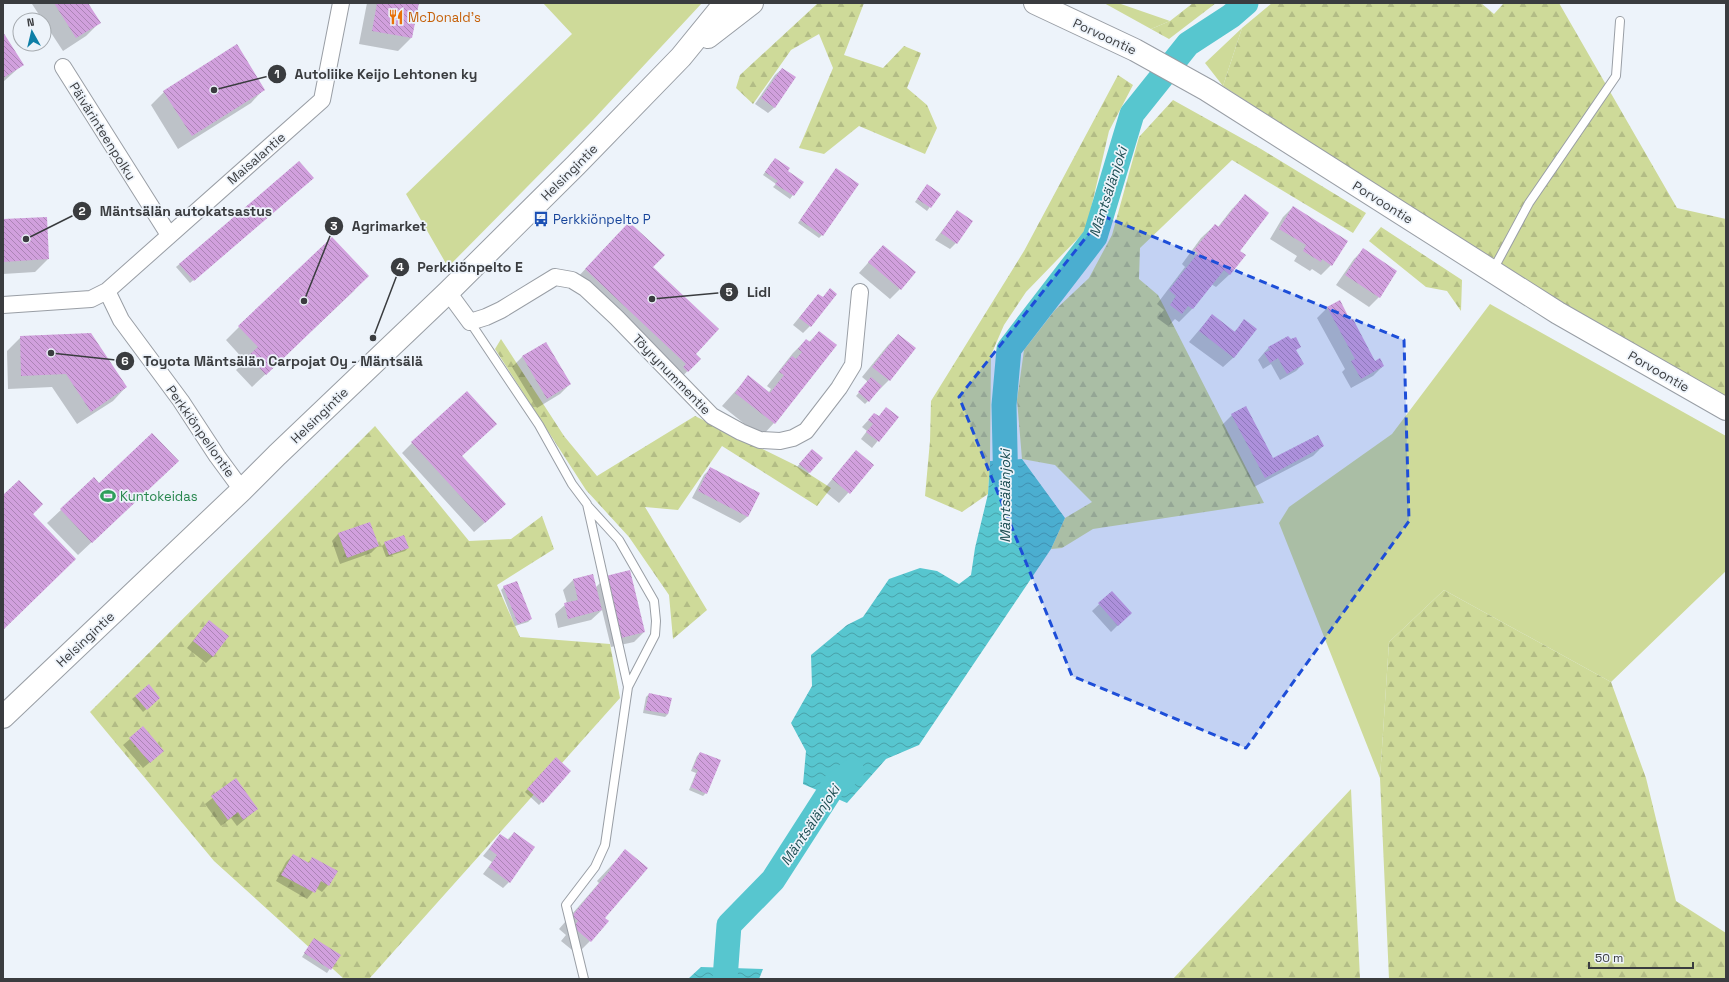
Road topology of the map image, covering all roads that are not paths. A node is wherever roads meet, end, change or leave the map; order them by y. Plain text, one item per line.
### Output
1 (341, 3) edge
2 (725, 3) edge
3 (752, 3) edge
4 (1035, 3) edge
5 (1620, 21) dead end
6 (681, 57) junction
7 (63, 67) dead end
8 (169, 235) junction
9 (1492, 271) junction
10 (107, 291) junction
11 (448, 292) junction
12 (860, 292) dead end
13 (3, 305) edge
14 (470, 322) junction
15 (1726, 409) edge
16 (242, 490) junction
17 (587, 504) junction
18 (628, 687) junction
19 (3, 717) edge
20 (584, 979) edge

1 - 8 street, Maisalantie
2 - 6 main road, Helsingintie
3 - 6 main road, Helsingintie
4 - 9 main road, Porvoontie
5 - 9 lane
6 - 11 main road, Helsingintie
7 - 8 street, Päivärinteenpolku
8 - 10 street, Maisalantie
9 - 15 main road, Porvoontie
10 - 13 street, Maisalantie
10 - 16 street, Perkkiönpellontie
11 - 14 street
11 - 16 main road, Helsingintie
12 - 14 street, Töyrynummentie
14 - 17 lane
16 - 19 main road, Helsingintie
17 - 18 lane
17 - 18 lane
18 - 20 lane

